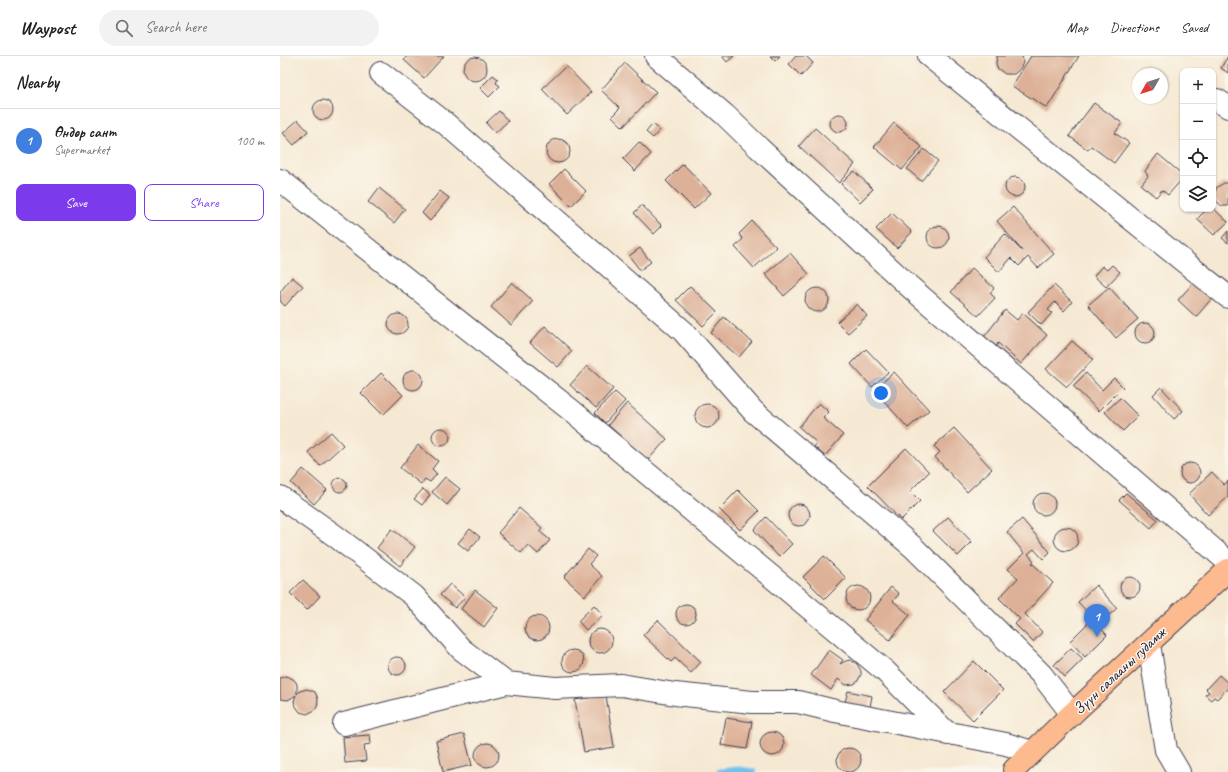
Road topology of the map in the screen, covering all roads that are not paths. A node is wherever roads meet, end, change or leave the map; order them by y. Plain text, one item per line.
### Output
1 (656, 56) edge
2 (929, 56) edge
3 (381, 73) dead end
4 (280, 180) edge
5 (1228, 297) edge
6 (280, 497) edge
7 (1228, 562) edge
8 (1228, 570) edge
9 (1149, 644) junction
10 (506, 682) junction
11 (1072, 714) junction
12 (344, 724) dead end
13 (948, 734) junction
14 (1032, 752) junction
15 (1013, 771) edge
16 (1179, 772) edge

1 - 7 street
2 - 5 street
3 - 11 street
4 - 13 street
6 - 10 street
8 - 9 main road, Зүүн салааны гудамж
9 - 11 main road, Зүүн салааны гудамж
9 - 16 street
10 - 12 street
10 - 13 street
11 - 14 main road, Зүүн салааны гудамж
13 - 14 street
14 - 15 main road, Зүүн салааны гудамж

